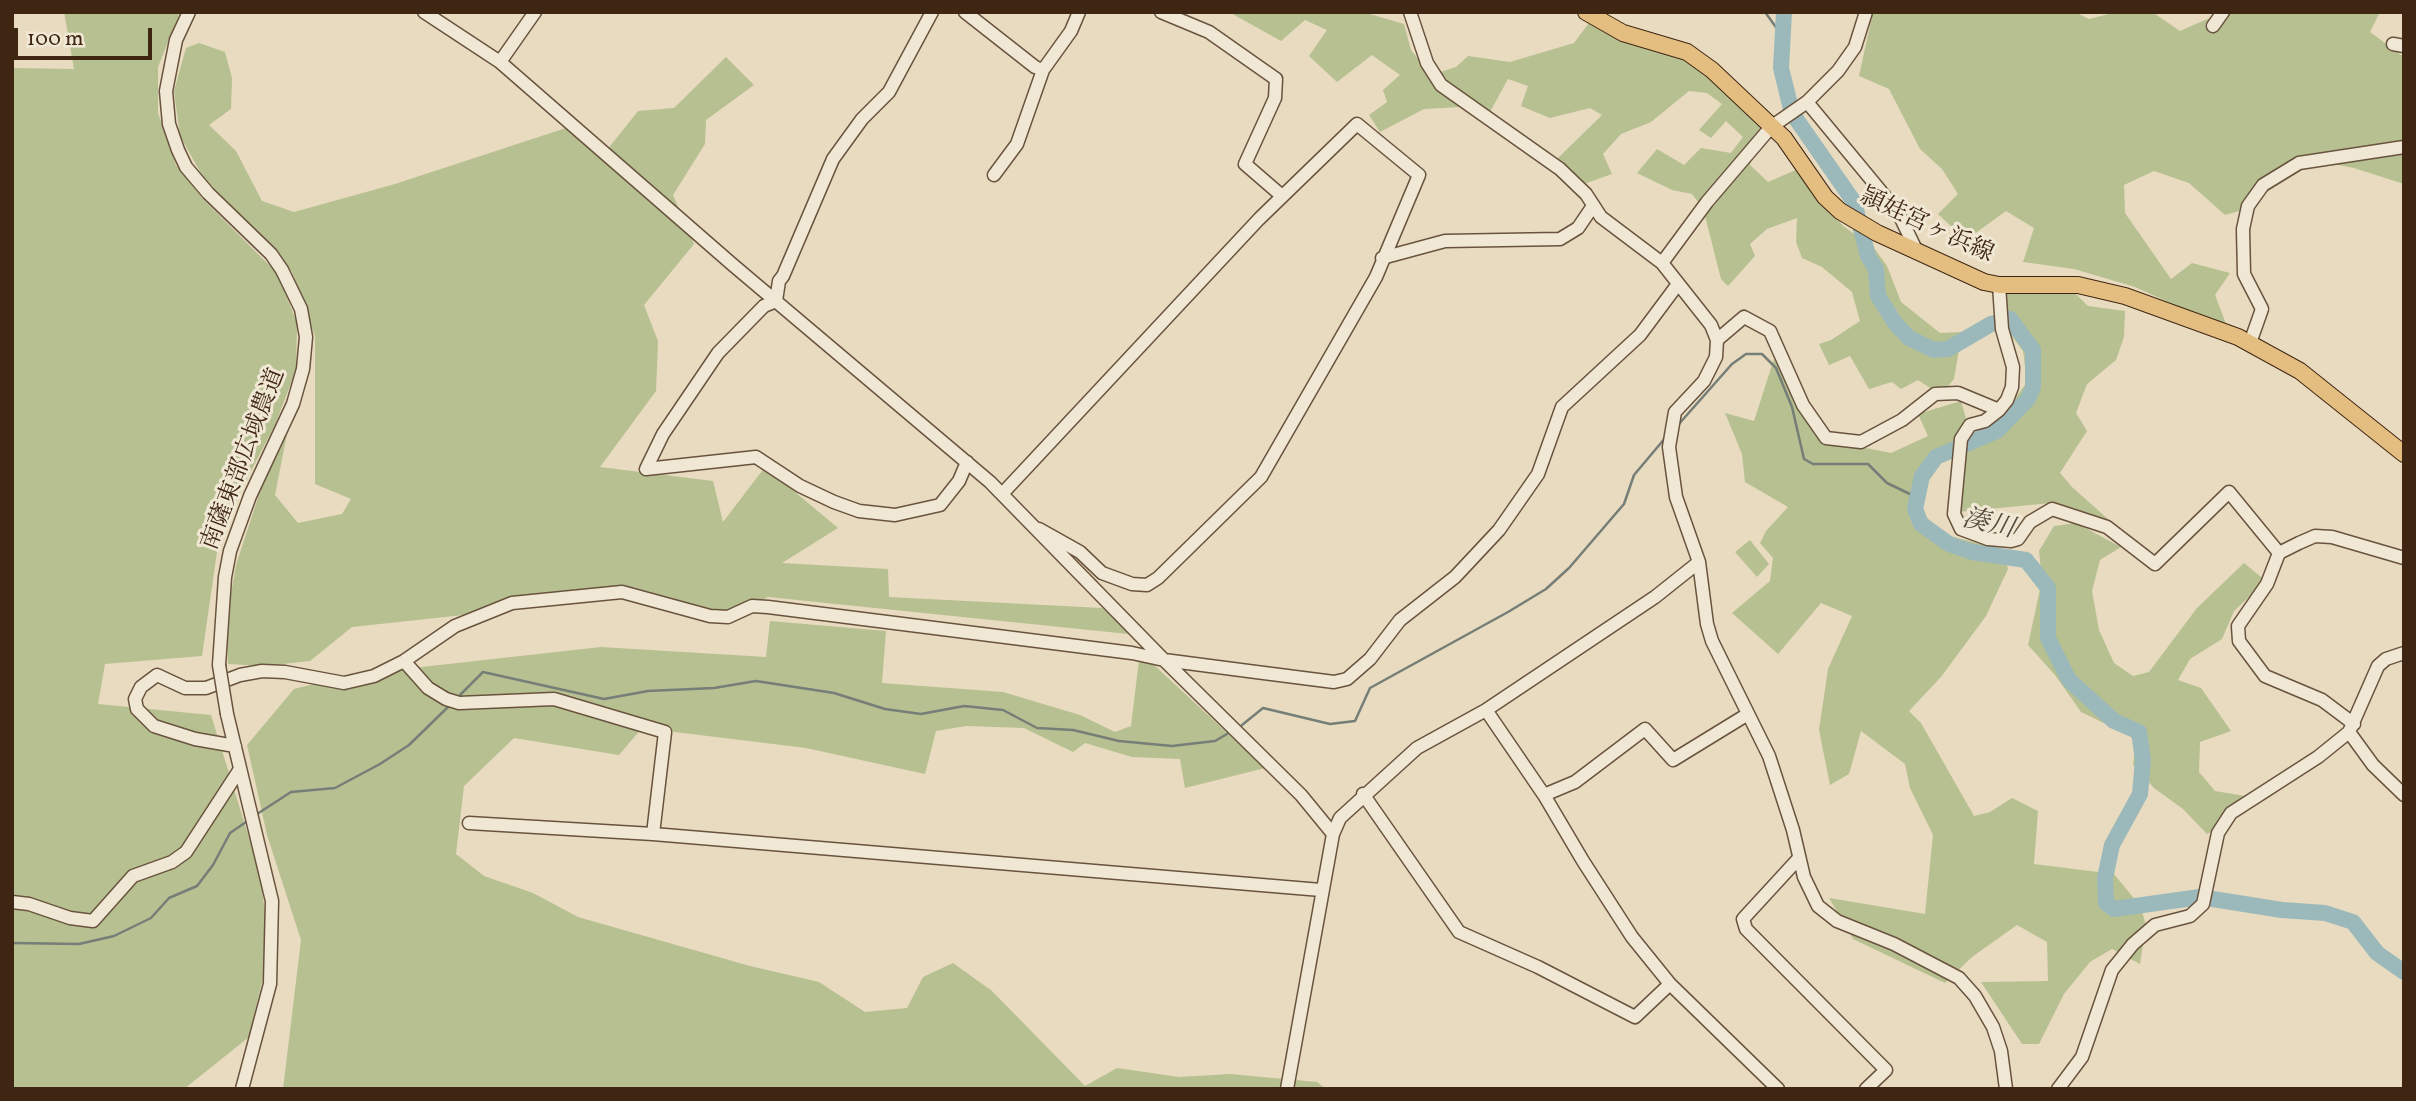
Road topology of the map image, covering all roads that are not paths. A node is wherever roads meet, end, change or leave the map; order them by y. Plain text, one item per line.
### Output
1 (188, 12) edge
2 (424, 12) edge
3 (535, 12) edge
4 (932, 12) edge
5 (965, 12) edge
6 (1079, 12) edge
7 (1161, 12) edge
8 (1410, 12) edge
9 (1586, 12) edge
10 (1866, 12) edge
11 (2223, 12) edge
12 (2213, 26) dead end
13 (500, 62) junction
14 (1043, 70) junction
15 (1803, 104) junction
16 (1771, 127) junction
17 (2404, 147) edge
18 (994, 175) dead end
19 (1282, 196) junction
20 (1594, 206) junction
21 (1917, 252) junction
22 (1382, 258) junction
23 (1662, 263) junction
24 (1678, 284) junction
25 (1999, 285) junction
26 (776, 302) junction
27 (1717, 340) junction
28 (2250, 343) junction
29 (1999, 410) junction
30 (2404, 454) edge
31 (967, 462) junction
32 (1002, 494) junction
33 (1035, 528) junction
34 (2279, 553) junction
35 (2404, 558) edge
36 (1699, 562) junction
37 (2404, 653) edge
38 (1164, 660) junction
39 (404, 661) junction
40 (1486, 710) junction
41 (1748, 714) junction
42 (2352, 728) junction
43 (234, 746) junction
44 (240, 769) junction
45 (1363, 794) junction
46 (1544, 794) junction
47 (2404, 795) edge
48 (469, 823) dead end
49 (653, 834) junction
50 (1333, 834) junction
51 (1799, 858) junction
52 (1321, 890) junction
53 (12, 902) edge
54 (1670, 985) junction
55 (242, 1089) edge
56 (1287, 1089) edge
57 (1779, 1089) edge
58 (1866, 1089) edge
59 (2006, 1089) edge
60 (2058, 1089) edge

1 - 43 street, 南薩東部広域農道, bridge
2 - 13 street
3 - 13 street
4 - 26 street
5 - 14 street
6 - 14 street
7 - 19 street
8 - 20 street
9 - 16 main road, 頴娃宮ヶ浜線
10 - 15 street
11 - 12 street
13 - 26 street
14 - 18 street
15 - 16 street
15 - 21 street
16 - 21 main road, 頴娃宮ヶ浜線
16 - 23 street
17 - 28 street
19 - 22 street
19 - 32 street
20 - 22 street
20 - 23 street
21 - 25 main road, 頴娃宮ヶ浜線
22 - 33 street
23 - 24 street
24 - 27 street
24 - 38 street
25 - 28 main road, 頴娃宮ヶ浜線
25 - 29 street
26 - 31 street
26 - 31 street
27 - 29 street
27 - 36 street
28 - 30 main road, 頴娃宮ヶ浜線
29 - 34 street
31 - 32 street
32 - 33 street
33 - 38 street
34 - 35 street
34 - 42 street
36 - 40 street
36 - 41 street
37 - 42 street
38 - 39 street
38 - 50 street
39 - 43 street
39 - 49 street
40 - 45 street
40 - 46 street
41 - 46 street
41 - 51 street
42 - 47 street
42 - 60 street
43 - 44 street, 南薩東部広域農道
44 - 53 street
44 - 55 street, 南薩東部広域農道
45 - 50 street
45 - 54 street
46 - 54 street
48 - 49 street
49 - 52 street
50 - 52 street
51 - 58 street
51 - 59 street
52 - 56 street
54 - 57 street

